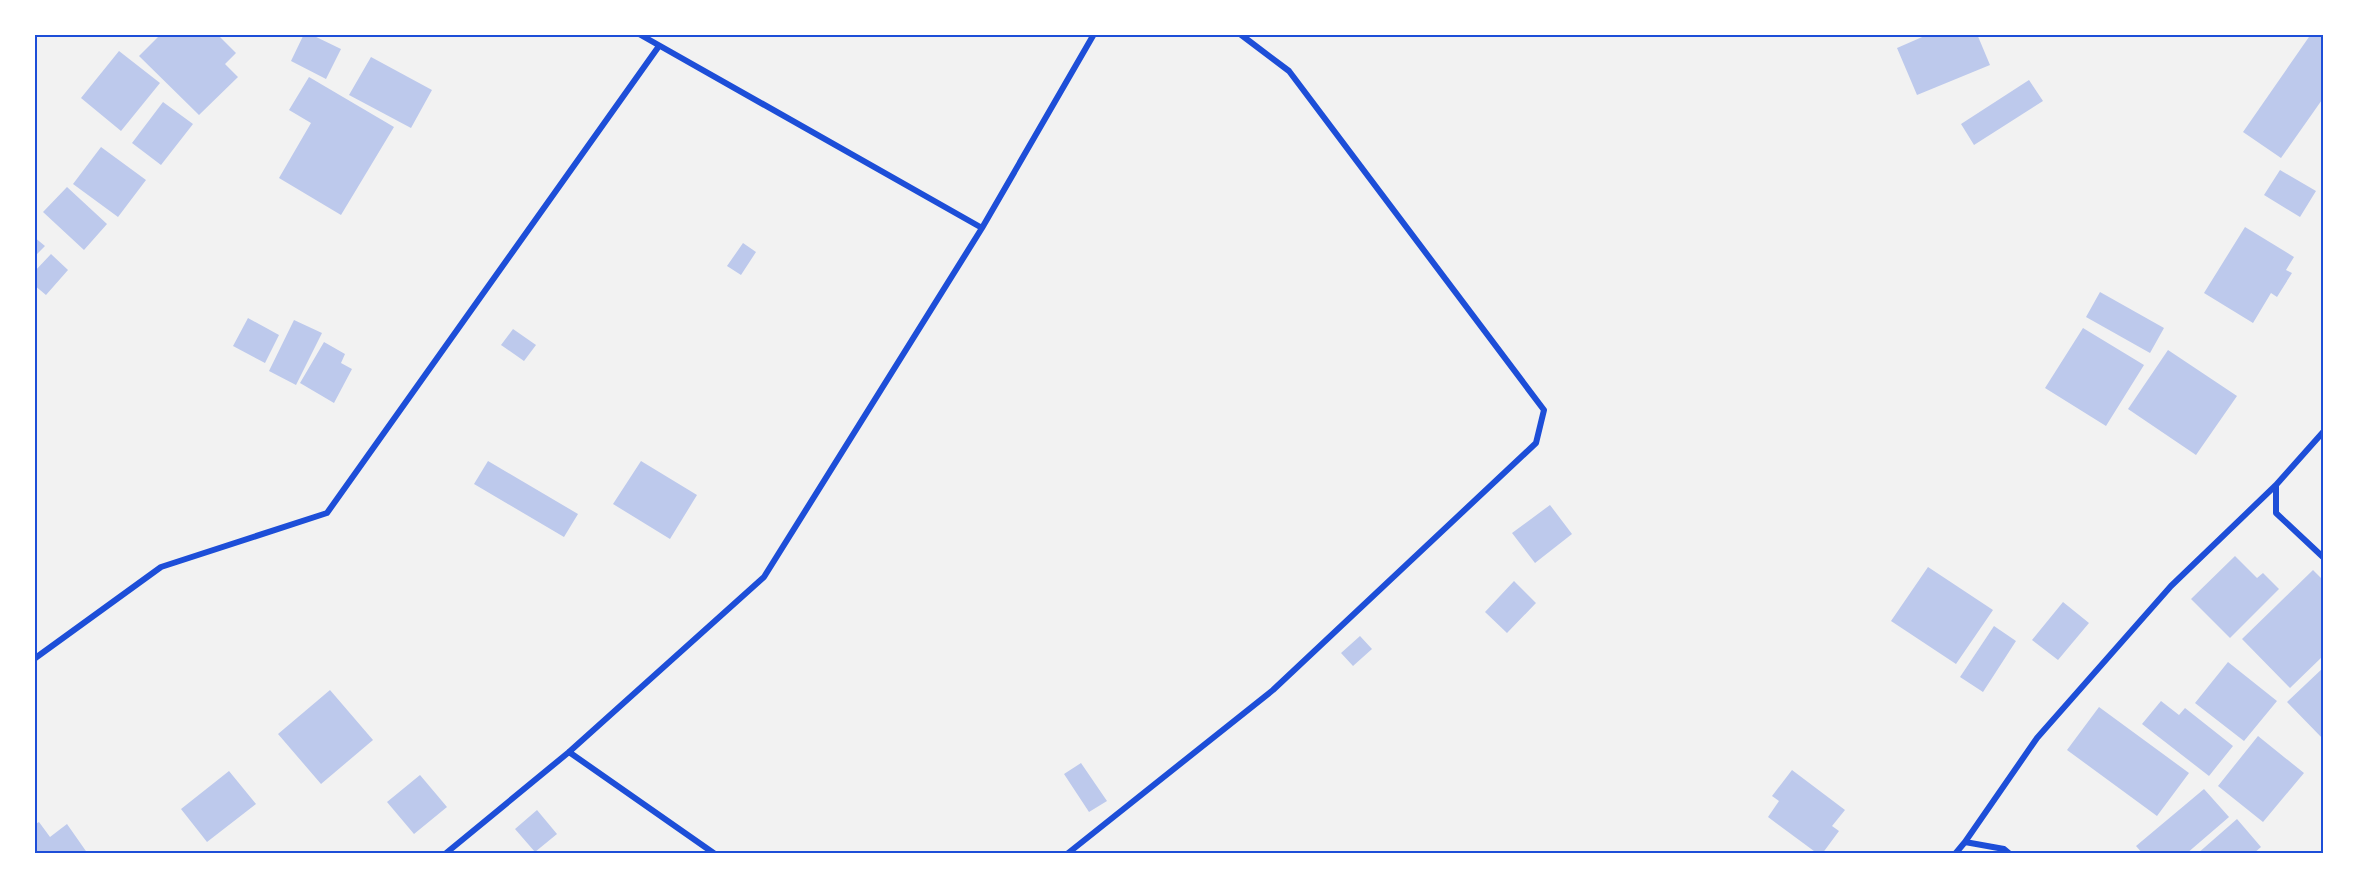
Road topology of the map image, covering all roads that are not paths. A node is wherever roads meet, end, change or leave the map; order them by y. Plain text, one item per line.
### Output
1 (639, 34) edge
2 (1094, 34) edge
3 (1240, 34) edge
4 (659, 46) junction
5 (982, 228) junction
6 (2324, 431) edge
7 (2276, 485) junction
8 (2324, 558) edge
9 (34, 658) edge
10 (569, 752) junction
11 (1965, 842) junction
12 (445, 854) edge
13 (714, 854) edge
14 (1066, 854) edge
15 (1955, 854) edge
16 (2010, 854) edge

1 - 4 street
2 - 5 street
3 - 14 street
4 - 5 street
4 - 9 street
5 - 10 street
6 - 7 street
7 - 8 street
7 - 11 street
10 - 12 street
10 - 13 street
11 - 15 street
11 - 16 street

